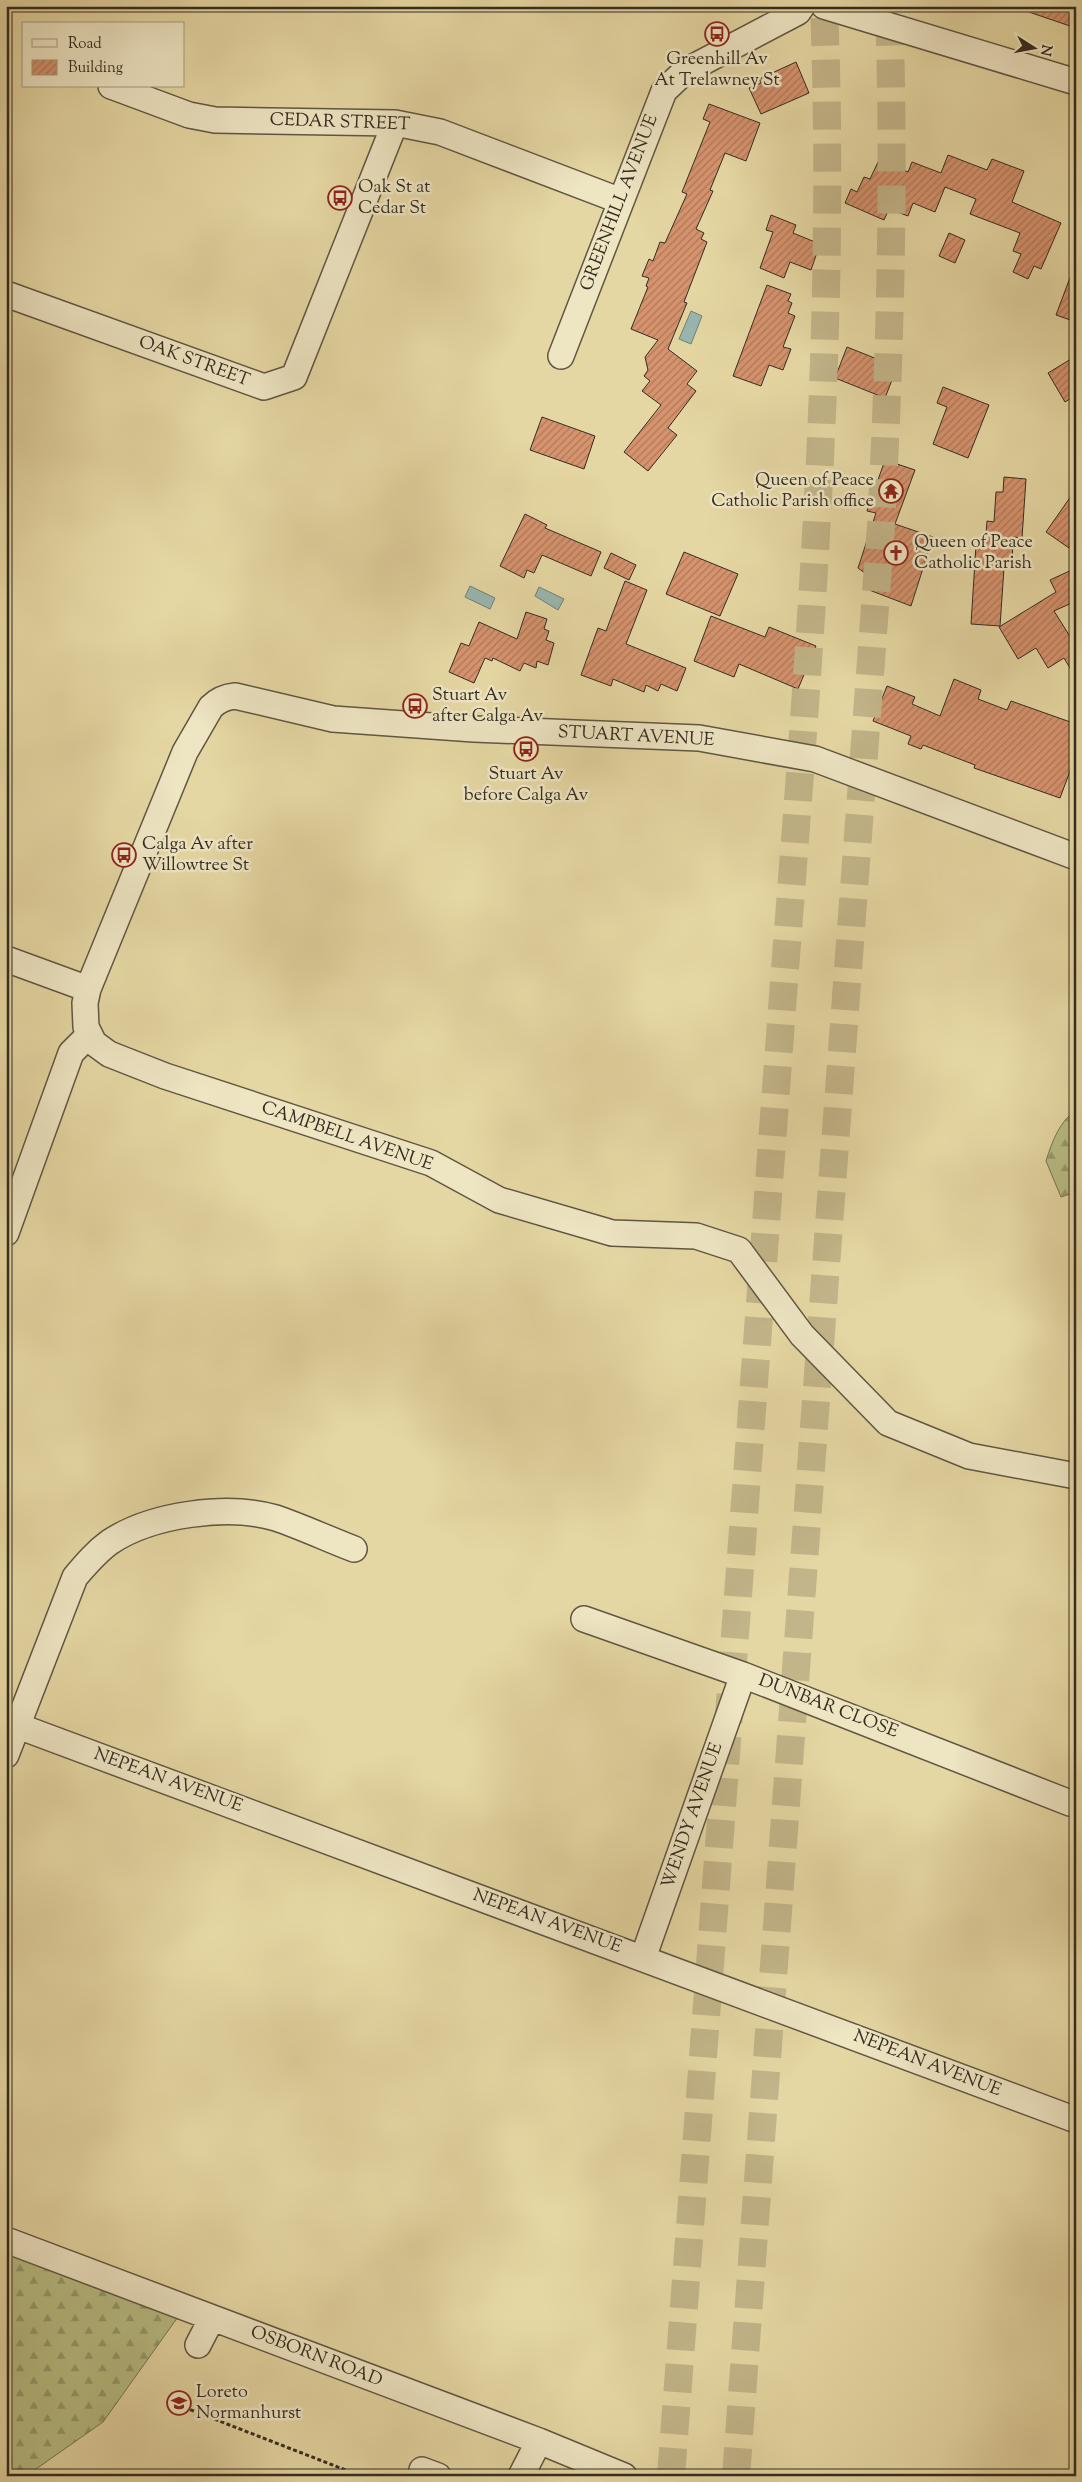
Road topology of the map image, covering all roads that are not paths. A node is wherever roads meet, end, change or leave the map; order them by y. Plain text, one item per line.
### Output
1 (802, 6) edge
2 (824, 6) edge
3 (1076, 82) edge
4 (116, 88) edge
5 (395, 123) junction
6 (621, 201) junction
7 (6, 294) edge
8 (561, 356) dead end
9 (1076, 857) edge
10 (6, 959) edge
11 (88, 989) junction
12 (90, 1035) junction
13 (6, 1233) edge
14 (1076, 1476) edge
15 (354, 1549) dead end
16 (584, 1619) dead end
17 (743, 1675) junction
18 (18, 1726) junction
19 (6, 1755) edge
20 (1070, 1803) dead end
21 (643, 1958) junction
22 (1076, 2120) edge
23 (6, 2240) edge
24 (212, 2318) junction
25 (198, 2346) dead end
26 (540, 2441) junction
27 (521, 2476) edge
28 (624, 2476) edge

1 - 6 street, GREENHILL AVENUE
2 - 3 street
4 - 5 street, CEDAR STREET
5 - 6 street, CEDAR STREET
5 - 7 street, OAK STREET
6 - 8 street, GREENHILL AVENUE
9 - 11 street, STUART AVENUE
10 - 11 street
11 - 12 street
12 - 13 street
12 - 14 street, CAMPBELL AVENUE
15 - 18 street
16 - 17 street, DUNBAR CLOSE
17 - 20 street, DUNBAR CLOSE
17 - 21 street, WENDY AVENUE
18 - 19 street
18 - 21 street, NEPEAN AVENUE
21 - 22 street, NEPEAN AVENUE
23 - 24 street, OSBORN ROAD
24 - 25 street
24 - 26 street, OSBORN ROAD
26 - 27 street
26 - 28 street, OSBORN ROAD

